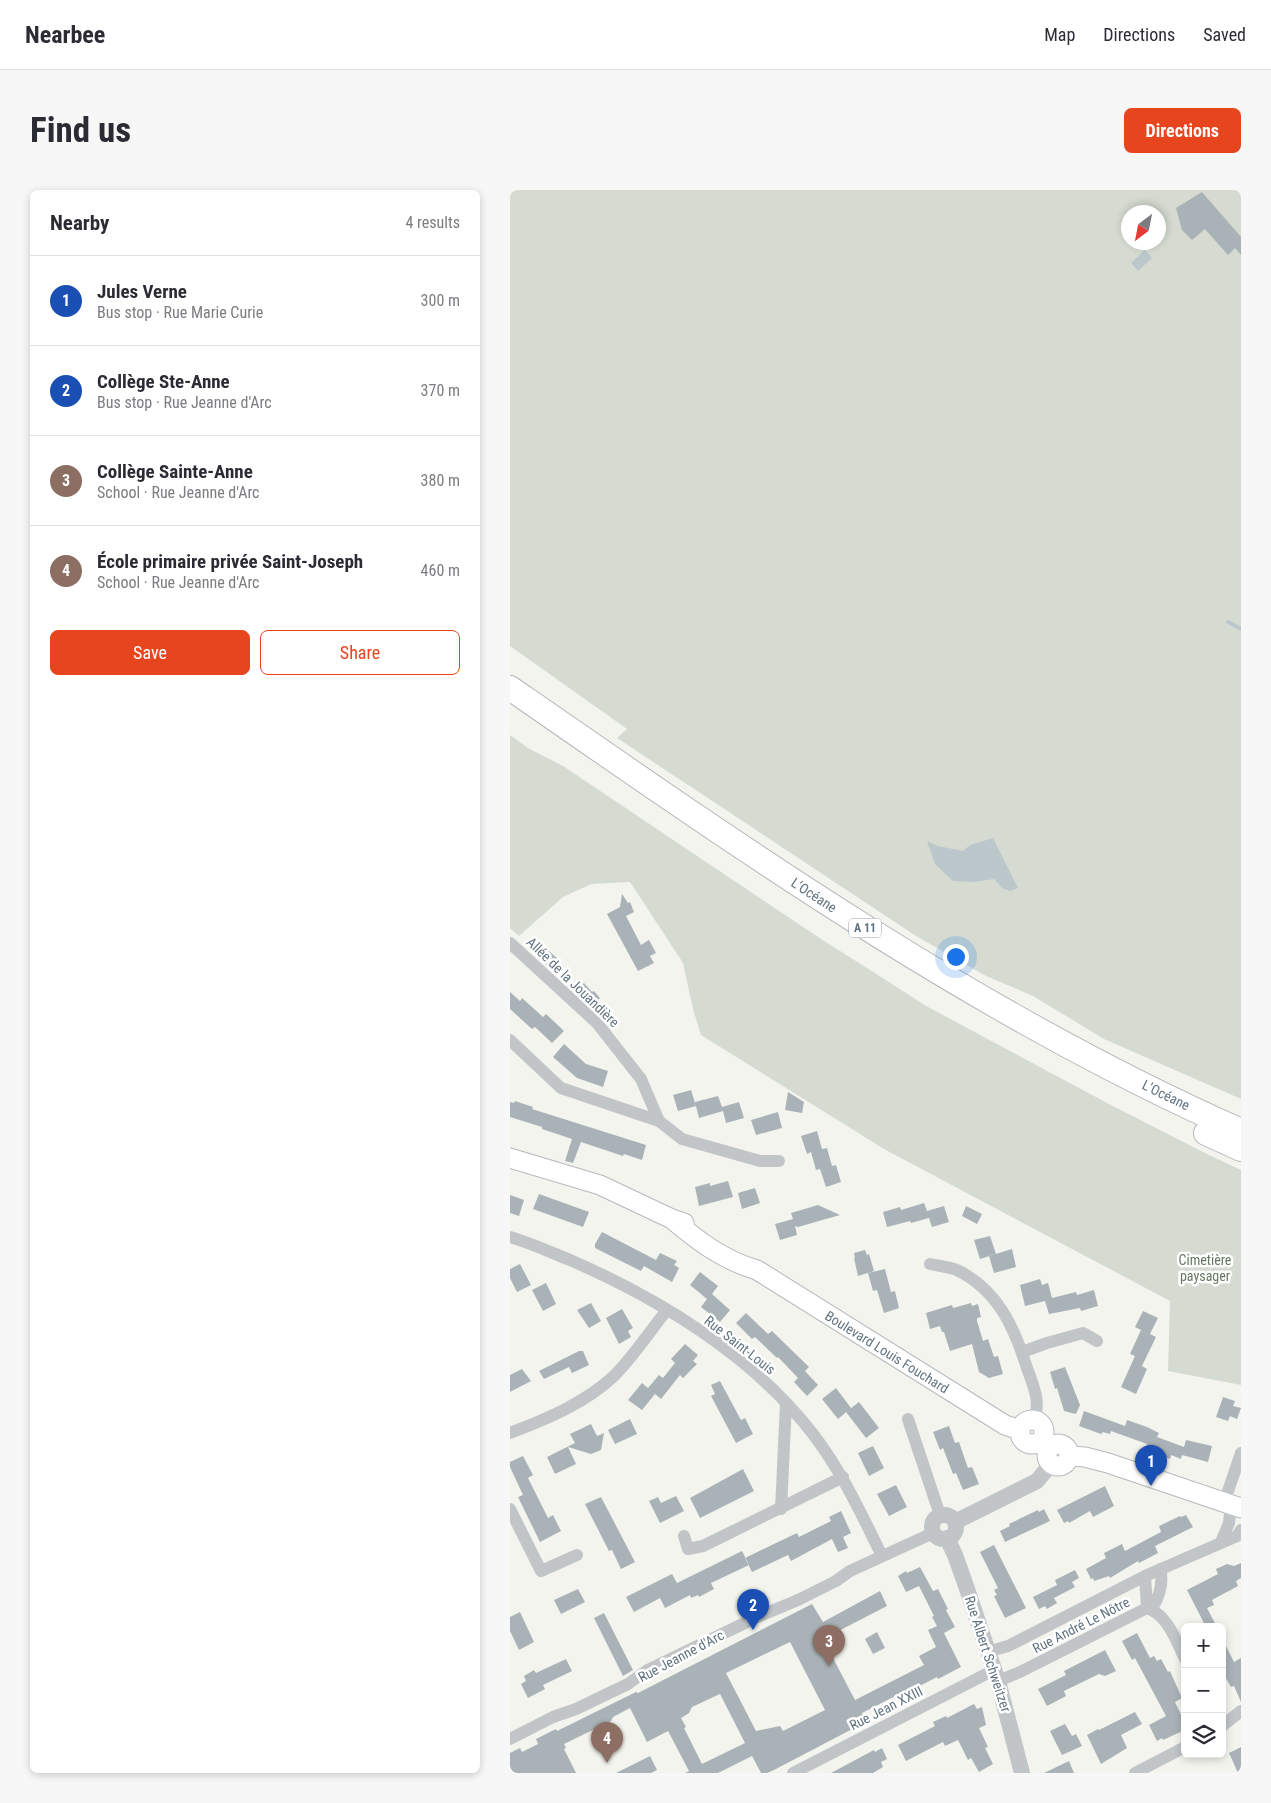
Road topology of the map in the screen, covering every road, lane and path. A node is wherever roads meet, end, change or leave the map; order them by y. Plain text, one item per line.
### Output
1 (510, 688) edge
2 (510, 708) edge
3 (510, 942) edge
4 (510, 1040) edge
5 (659, 1121) junction
6 (1241, 1131) edge
7 (1241, 1149) edge
8 (510, 1158) edge
9 (779, 1161) dead end
10 (510, 1237) edge
11 (930, 1264) dead end
12 (667, 1310) junction
13 (1097, 1341) dead end
14 (1022, 1352) junction
15 (786, 1403) junction
16 (908, 1419) dead end
17 (510, 1433) edge
18 (1045, 1443) junction
19 (1241, 1453) edge
20 (843, 1477) junction
21 (1232, 1505) edge
22 (510, 1509) edge
23 (781, 1509) junction
24 (940, 1515) junction
25 (955, 1522) junction
26 (1240, 1534) edge
27 (684, 1536) dead end
28 (940, 1536) junction
29 (1221, 1542) junction
30 (577, 1555) dead end
31 (882, 1556) junction
32 (1160, 1569) junction
33 (1145, 1576) junction
34 (1150, 1609) junction
35 (1181, 1651) edge
36 (987, 1652) junction
37 (996, 1676) junction
38 (1241, 1711) edge
39 (1226, 1723) edge
40 (510, 1739) edge
41 (1181, 1749) edge
42 (793, 1773) edge
43 (1022, 1773) edge
44 (1135, 1773) edge

1 - 6 highway, L’Océane / A 11
2 - 7 highway, L’Océane / A 11
3 - 5 street, Allée de la Jouandière
4 - 5 street
5 - 9 street
8 - 18 main road, Boulevard Louis Fouchard
10 - 12 street, Rue Saint-Louis
11 - 14 street
12 - 15 street, Rue Saint-Louis
12 - 17 street
13 - 14 street
14 - 18 street
15 - 20 street, Rue Saint-Louis
15 - 23 street
16 - 24 street
18 - 21 main road, Boulevard Louis Fouchard
18 - 25 street
19 - 21 street
20 - 23 street
20 - 31 street, Rue Saint-Louis
21 - 29 street
22 - 30 street
23 - 27 street
24 - 25 street
24 - 28 street
25 - 28 street
26 - 29 street, Rue André Le Nôtre
28 - 31 street, Rue Jeanne d'Arc
28 - 36 street, Rue Albert Schweitzer
29 - 32 street, Rue André Le Nôtre
31 - 40 street, Rue Jeanne d'Arc
32 - 33 street, Rue André Le Nôtre
32 - 34 street, Rue André Le Nôtre
33 - 34 street, Rue André Le Nôtre
33 - 36 street, Rue André Le Nôtre
34 - 35 street
34 - 37 street, Rue André Le Nôtre
36 - 37 street, Rue Albert Schweitzer
37 - 42 street, Rue Jean XXIII
37 - 43 street, Rue Albert Schweitzer
38 - 39 street
41 - 44 street

